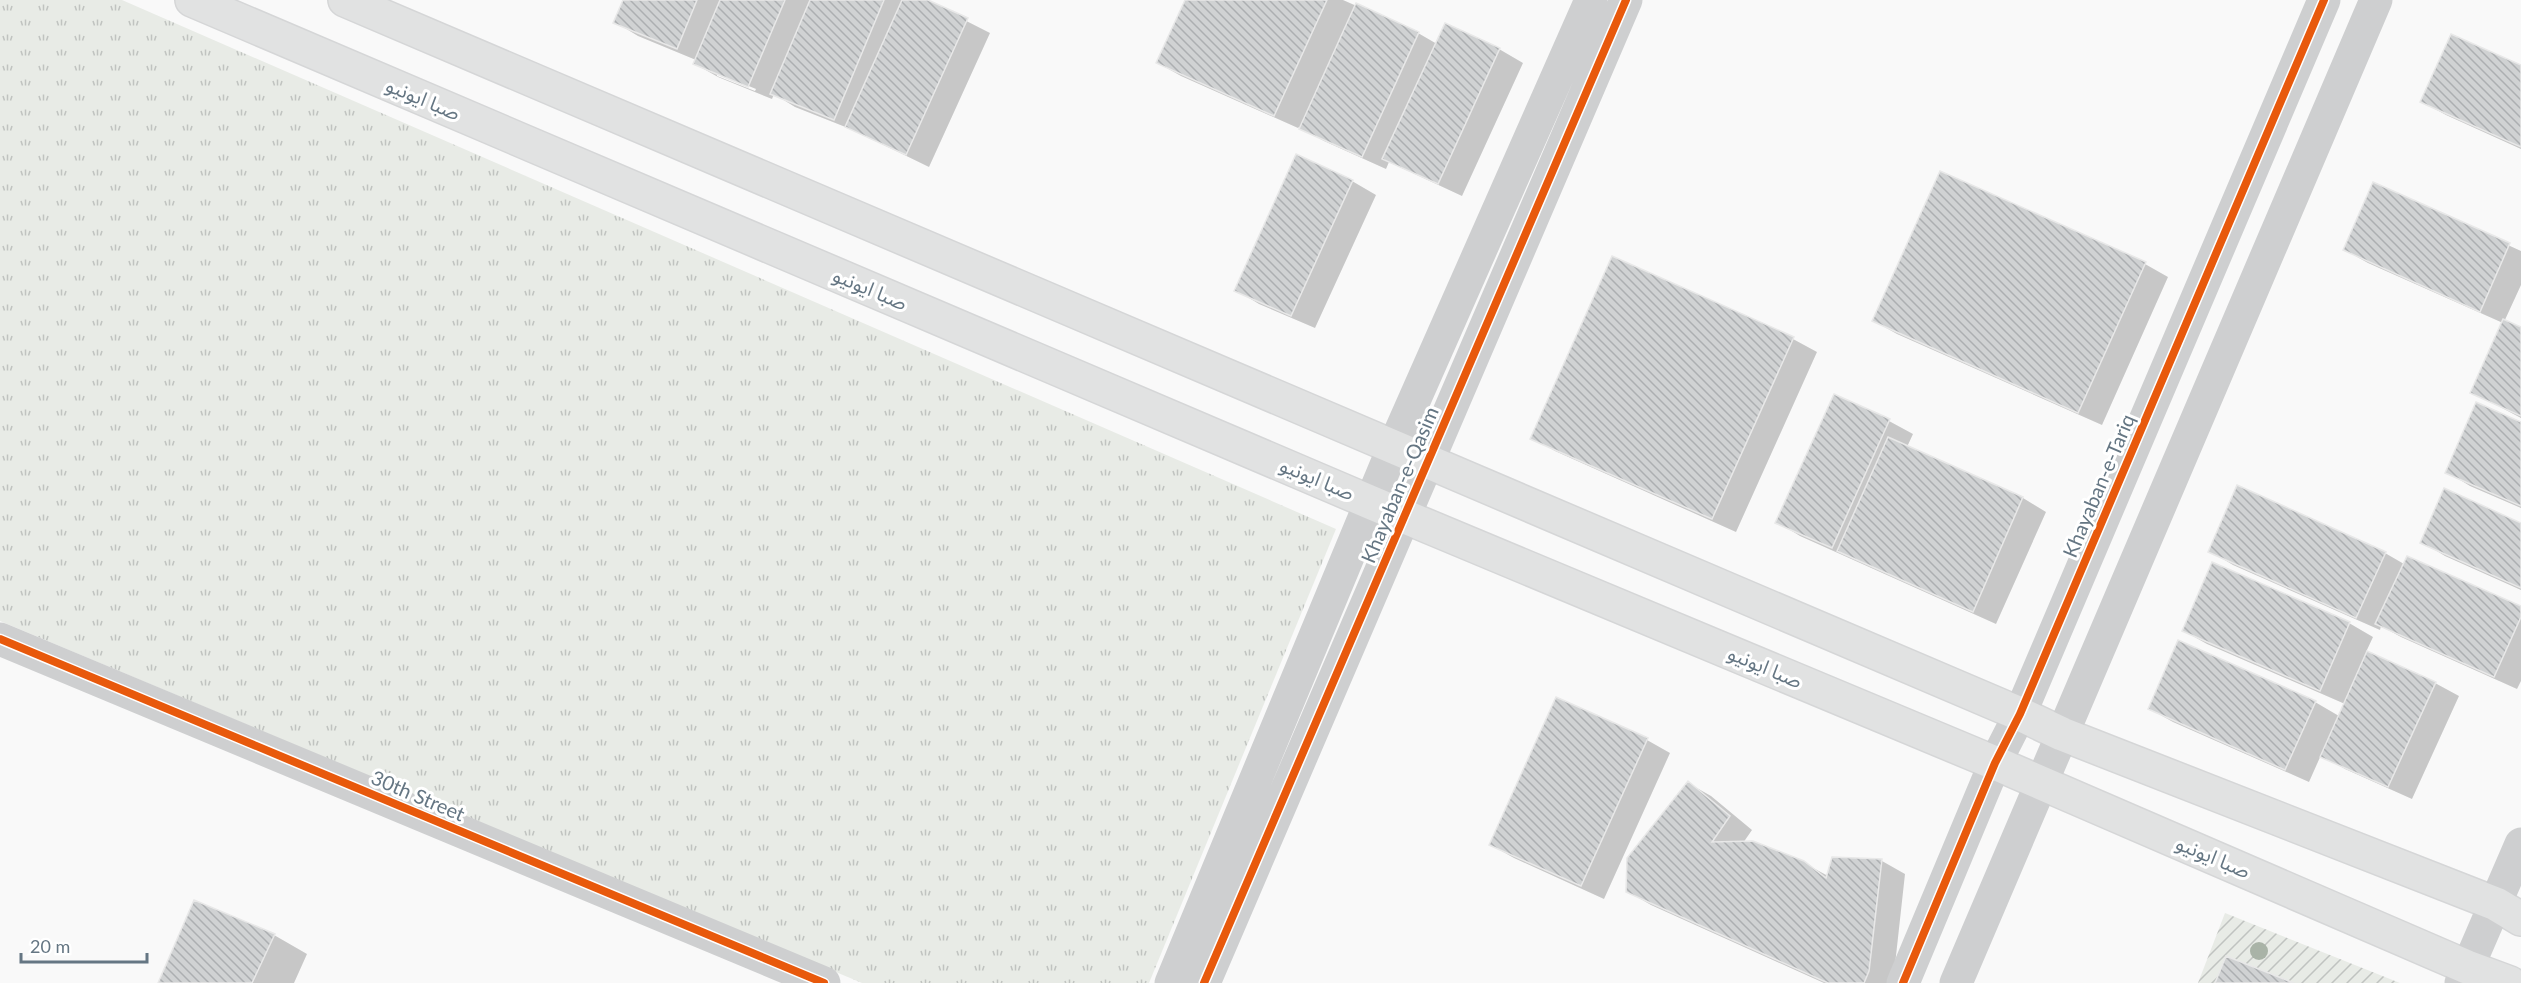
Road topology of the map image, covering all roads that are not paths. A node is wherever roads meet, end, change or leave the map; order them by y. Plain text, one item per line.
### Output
1 (192, 0) edge
2 (345, 0) edge
3 (1591, 0) edge
4 (2324, 0) edge
5 (2376, 0) edge
6 (1619, 2) edge
7 (1394, 446) junction
8 (1428, 461) junction
9 (1372, 503) junction
10 (1404, 516) junction
11 (0, 639) edge
12 (2020, 714) junction
13 (2062, 734) junction
14 (1995, 763) junction
15 (2040, 782) junction
16 (2521, 844) edge
17 (2508, 911) edge
18 (2464, 975) edge
19 (2521, 975) edge
20 (824, 983) edge
21 (1171, 983) edge
22 (1204, 983) edge
23 (1903, 983) edge
24 (1956, 983) edge
25 (2510, 983) edge
26 (2518, 983) edge

1 - 9 main road, صبا ایونیو
2 - 7 main road
3 - 7 street, Khayaban-e-Qasim
4 - 12 street, Khayaban-e-Tariq
5 - 13 street
6 - 8 street, Khayaban-e-Qasim
7 - 8 main road
7 - 9 street, Khayaban-e-Qasim
8 - 10 street, Khayaban-e-Qasim
8 - 12 main road
9 - 10 main road, صبا ایونیو
9 - 21 street, Khayaban-e-Qasim
10 - 14 main road, صبا ایونیو
10 - 22 street, Khayaban-e-Qasim
11 - 20 street, 30th Street
12 - 13 main road
12 - 14 street, Khayaban-e-Tariq
13 - 15 street
13 - 17 main road
14 - 15 main road, صبا ایونیو
14 - 23 street, Khayaban-e-Tariq
15 - 18 main road, صبا ایونیو
15 - 24 street
16 - 17 street
17 - 18 street
18 - 25 main road, صبا ایونیو
19 - 26 street

